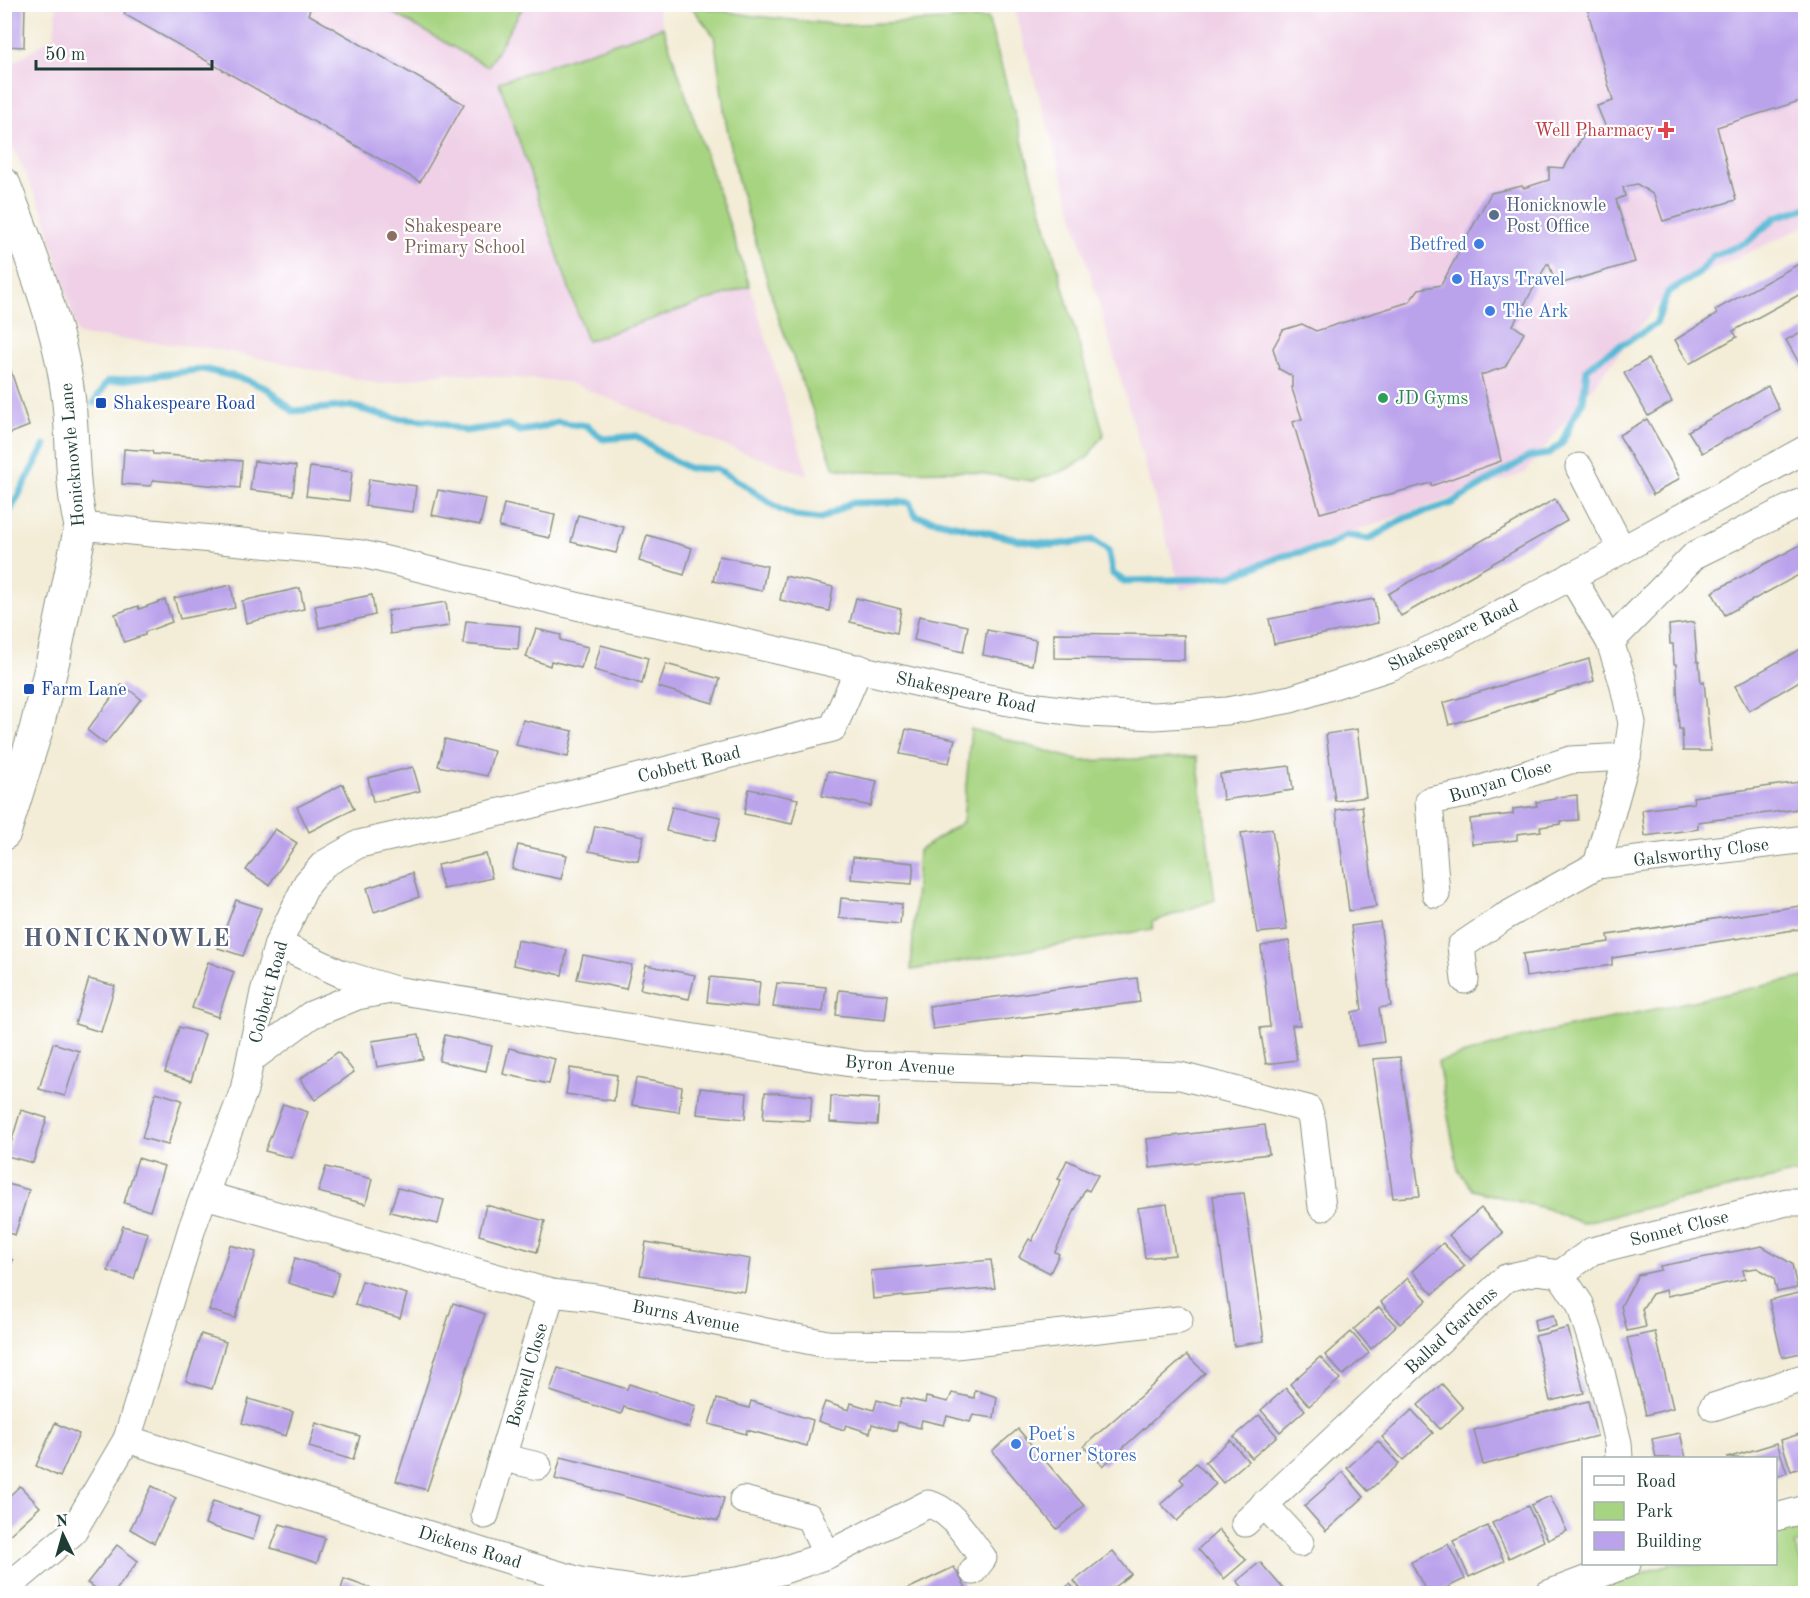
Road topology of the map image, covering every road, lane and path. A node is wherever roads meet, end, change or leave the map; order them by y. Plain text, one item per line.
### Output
1 (4, 185) edge
2 (1806, 449) edge
3 (1579, 467) dead end
4 (1806, 500) edge
5 (81, 526) junction
6 (1622, 550) junction
7 (1571, 576) junction
8 (1610, 642) junction
9 (859, 669) junction
10 (1627, 757) junction
11 (6, 821) edge
12 (1806, 839) edge
13 (1597, 865) junction
14 (1436, 894) dead end
15 (278, 944) junction
16 (1465, 980) dead end
17 (395, 990) junction
18 (251, 1059) junction
19 (205, 1195) junction
20 (1806, 1202) edge
21 (1322, 1206) dead end
22 (1560, 1274) junction
23 (551, 1293) junction
24 (1179, 1320) dead end
25 (1806, 1377) edge
26 (1713, 1407) dead end
27 (126, 1439) junction
28 (1619, 1457) edge
29 (504, 1458) junction
30 (538, 1466) dead end
31 (743, 1500) dead end
32 (1264, 1504) junction
33 (1806, 1509) edge
34 (485, 1515) dead end
35 (1777, 1518) edge
36 (1245, 1523) dead end
37 (1300, 1544) dead end
38 (827, 1555) junction
39 (1617, 1565) edge
40 (973, 1571) dead end
41 (19, 1585) edge
42 (1548, 1593) edge

1 - 5 street, Honicknowle Lane
2 - 6 street, Shakespeare Road
3 - 6 street
4 - 8 street
5 - 9 street, Shakespeare Road
5 - 11 street, Honicknowle Lane
6 - 7 street, Shakespeare Road
7 - 8 street
7 - 9 street, Shakespeare Road
8 - 10 street
9 - 15 street, Cobbett Road
10 - 13 street
10 - 14 street, Bunyan Close
12 - 13 street, Galsworthy Close
13 - 16 street, Galsworthy Close
15 - 17 street, Byron Avenue
15 - 18 street, Cobbett Road
17 - 18 street, Byron Avenue
17 - 21 street, Byron Avenue
18 - 19 street, Cobbett Road
19 - 23 street, Burns Avenue
19 - 27 street, Cobbett Road
20 - 22 street, Sonnet Close
22 - 28 street
22 - 32 street, Ballad Gardens
23 - 24 street, Burns Avenue
23 - 29 street, Boswell Close
25 - 26 street
27 - 38 street, Dickens Road
27 - 41 street, Cobbett Road
29 - 30 street
29 - 34 street, Boswell Close
31 - 38 street
32 - 36 street, Ballad Gardens
32 - 37 street
33 - 35 street
38 - 40 street, Dickens Road
39 - 42 street

